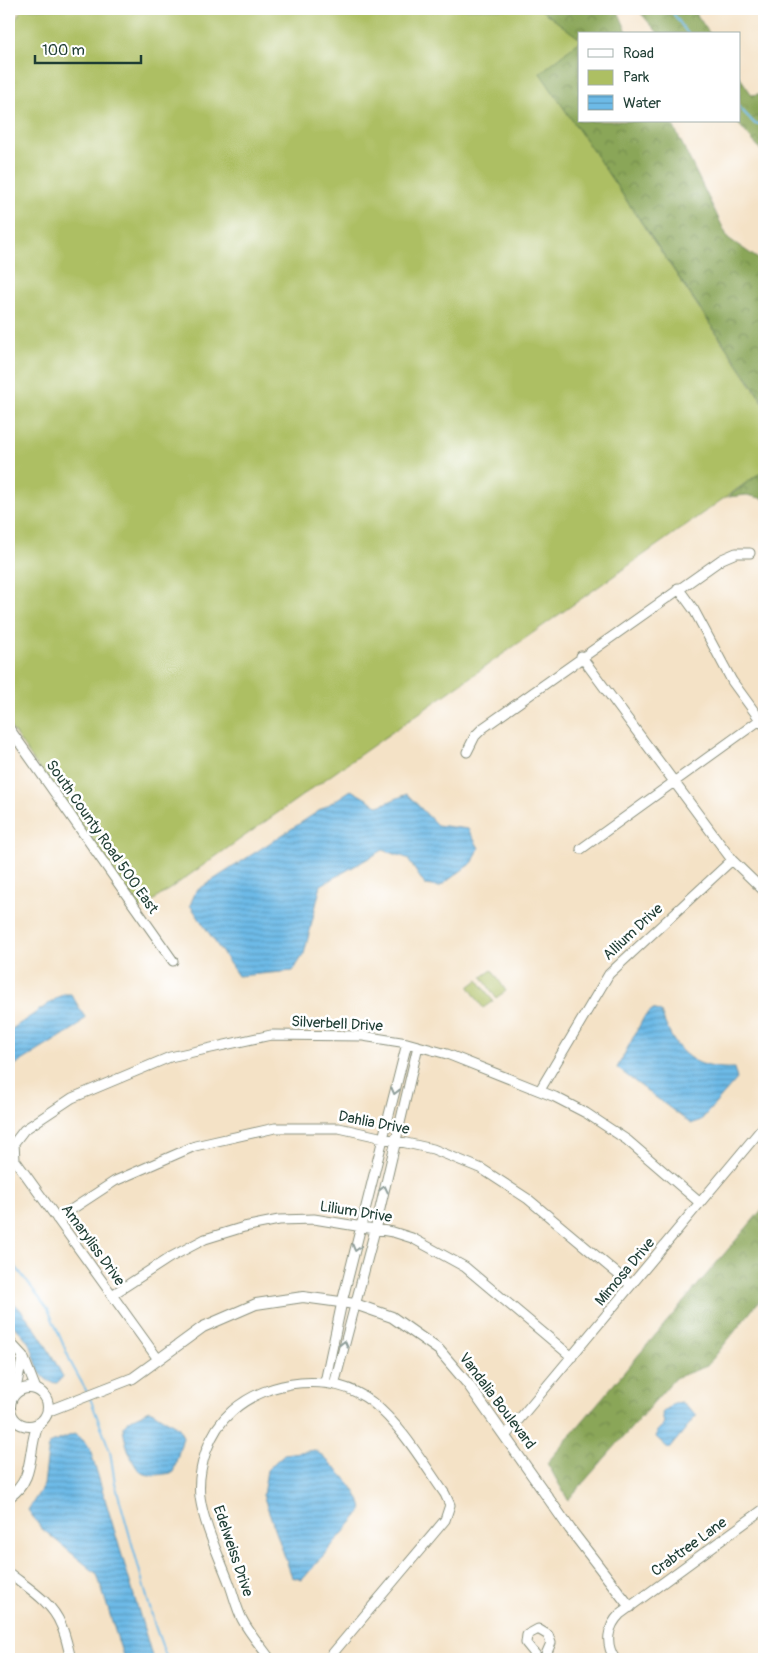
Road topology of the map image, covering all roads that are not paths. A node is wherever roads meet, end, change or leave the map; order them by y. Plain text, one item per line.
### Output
1 (750, 553) dead end
2 (678, 588) junction
3 (582, 656) junction
4 (763, 720) edge
5 (9, 728) edge
6 (467, 752) dead end
7 (673, 782) junction
8 (581, 849) dead end
9 (732, 860) junction
10 (764, 891) edge
11 (173, 961) dead end
12 (407, 1043) junction
13 (418, 1046) junction
14 (540, 1090) junction
15 (764, 1126) edge
16 (384, 1136) junction
17 (395, 1140) junction
18 (14, 1143) joint
19 (700, 1202) junction
20 (57, 1219) junction
21 (362, 1226) junction
22 (375, 1230) junction
23 (631, 1285) junction
24 (112, 1296) junction
25 (342, 1302) junction
26 (354, 1304) junction
27 (9, 1341) edge
28 (23, 1356) junction
29 (572, 1357) junction
30 (158, 1359) junction
31 (329, 1383) junction
32 (39, 1391) junction
33 (12, 1398) edge
34 (69, 1403) junction
35 (48, 1411) junction
36 (11, 1418) edge
37 (38, 1424) junction
38 (23, 1426) junction
39 (506, 1435) junction
40 (31, 1453) junction
41 (9, 1497) edge
42 (764, 1509) edge
43 (9, 1573) edge
44 (630, 1607) junction
45 (71, 1659) edge
46 (270, 1659) edge
47 (328, 1659) edge
48 (539, 1659) edge
49 (544, 1659) edge
50 (615, 1659) edge

1 - 2 street
2 - 3 street
2 - 4 street
3 - 6 street
3 - 7 street
4 - 7 street
5 - 11 street, South County Road 500 East
7 - 8 street
7 - 9 street
9 - 10 street
9 - 14 street, Allium Drive
12 - 13 street, Silverbell Drive
12 -> 16 street
12 - 18 street, Silverbell Drive
13 - 14 street, Silverbell Drive
13 - 17 street
14 - 19 street, Silverbell Drive
15 - 19 street, Mimosa Drive
16 - 17 street, Dahlia Drive
16 - 20 street, Dahlia Drive
16 - 21 street
22 -> 17 street
17 - 23 street, Dahlia Drive
18 - 20 street, Amaryliss Drive
19 - 23 street, Mimosa Drive
20 - 24 street, Amaryliss Drive
21 - 22 street, Lilium Drive
21 - 24 street, Lilium Drive
21 -> 25 street
22 - 26 street
22 - 29 street, Lilium Drive
23 - 29 street, Mimosa Drive
24 - 30 street, Amaryliss Drive
25 - 26 street, Vandalia Boulevard
25 - 30 street, Vandalia Boulevard
25 - 31 street
31 -> 26 street
26 - 39 street, Vandalia Boulevard
27 - 28 street
28 - 32 street
28 - 33 street
29 - 39 street, Mimosa Drive
30 - 34 street, Vandalia Boulevard
31 - 46 street, Edelweiss Drive
31 - 47 street
32 - 33 street
32 - 34 street
32 - 35 street
33 - 36 street
34 - 35 street, Vandalia Boulevard
35 - 37 street
36 - 38 street
37 - 38 street
37 - 40 street
38 - 40 street
39 - 44 street, Vandalia Boulevard
40 - 41 street
42 - 44 street, Crabtree Lane
43 - 45 street
44 - 50 street, Crabtree Lane
48 - 49 street

